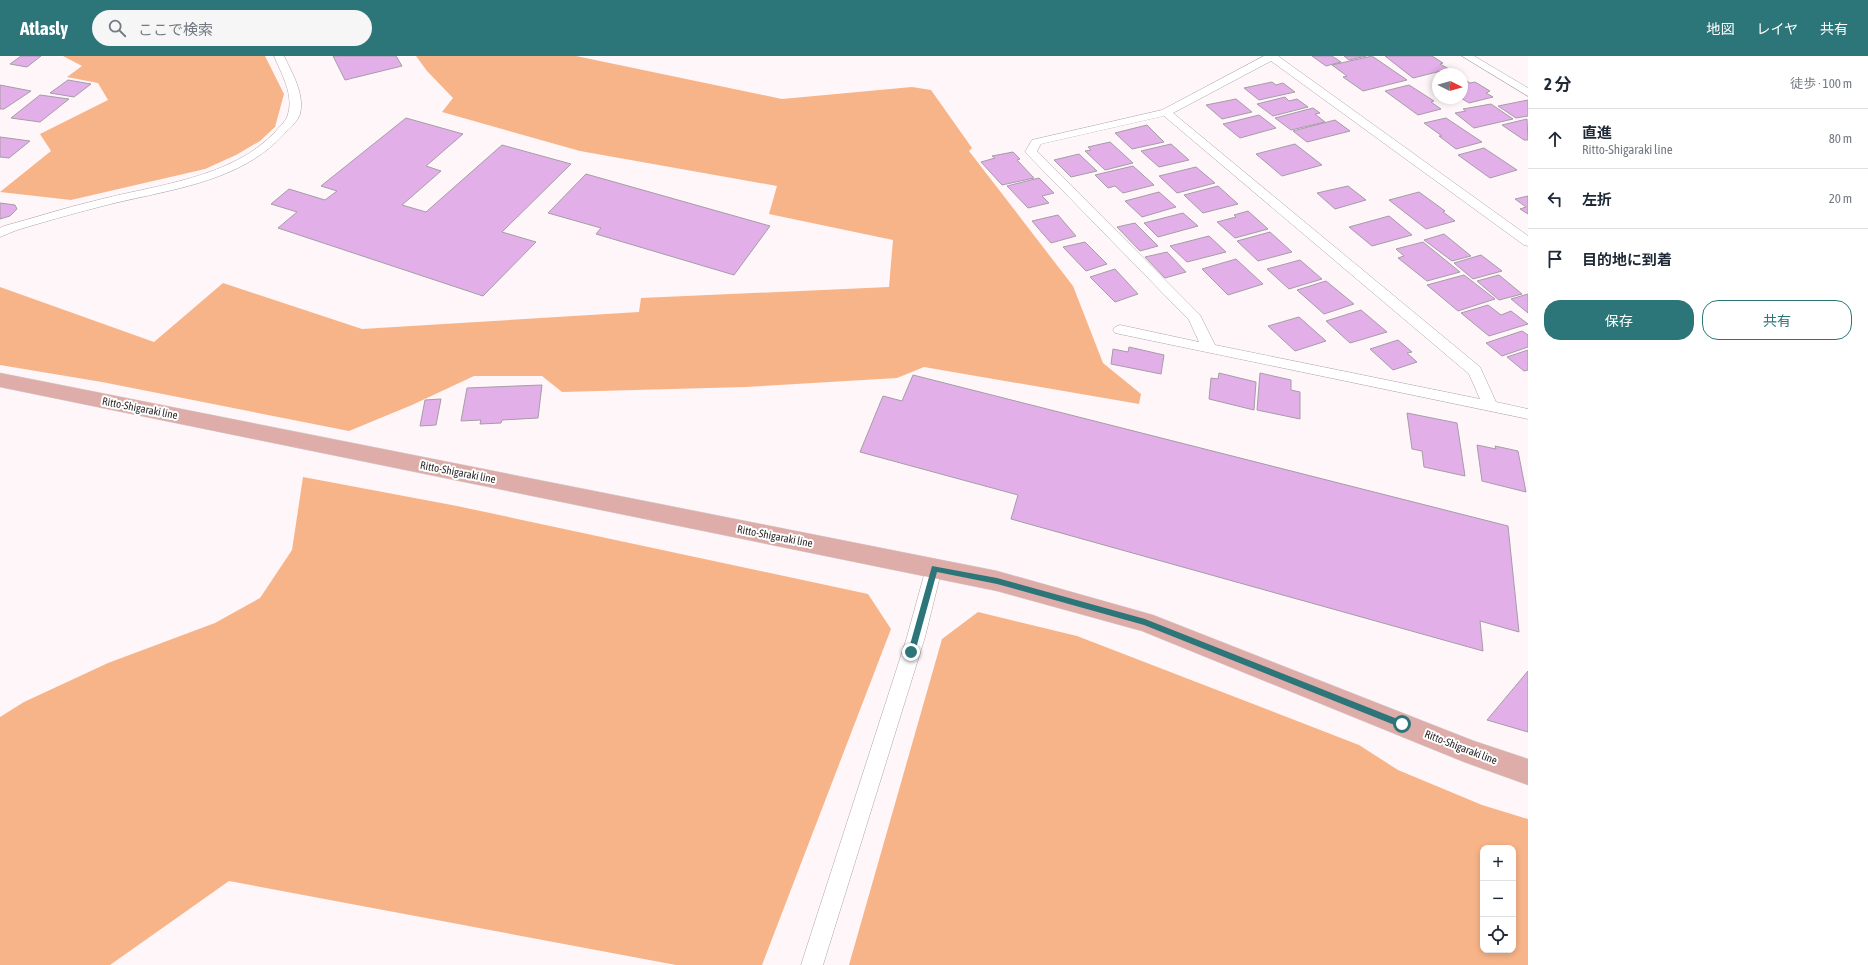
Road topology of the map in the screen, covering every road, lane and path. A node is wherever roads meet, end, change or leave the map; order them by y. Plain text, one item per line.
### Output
1 (279, 56) edge
2 (1272, 56) edge
3 (1467, 56) edge
4 (1528, 93) edge
5 (1166, 112) junction
6 (0, 233) edge
7 (1528, 242) edge
8 (1120, 330) dead end
9 (1209, 347) junction
10 (0, 380) edge
11 (1490, 406) junction
12 (1528, 414) edge
13 (934, 568) junction
14 (1528, 772) edge
15 (812, 965) edge

1 - 6 lane
2 - 5 lane
2 - 7 lane
3 - 4 lane
5 - 9 lane
5 - 11 lane
8 - 9 lane
9 - 11 lane
10 - 13 main road, Ritto-Shigaraki line
11 - 12 lane
13 - 14 main road, Ritto-Shigaraki line
13 - 15 lane

